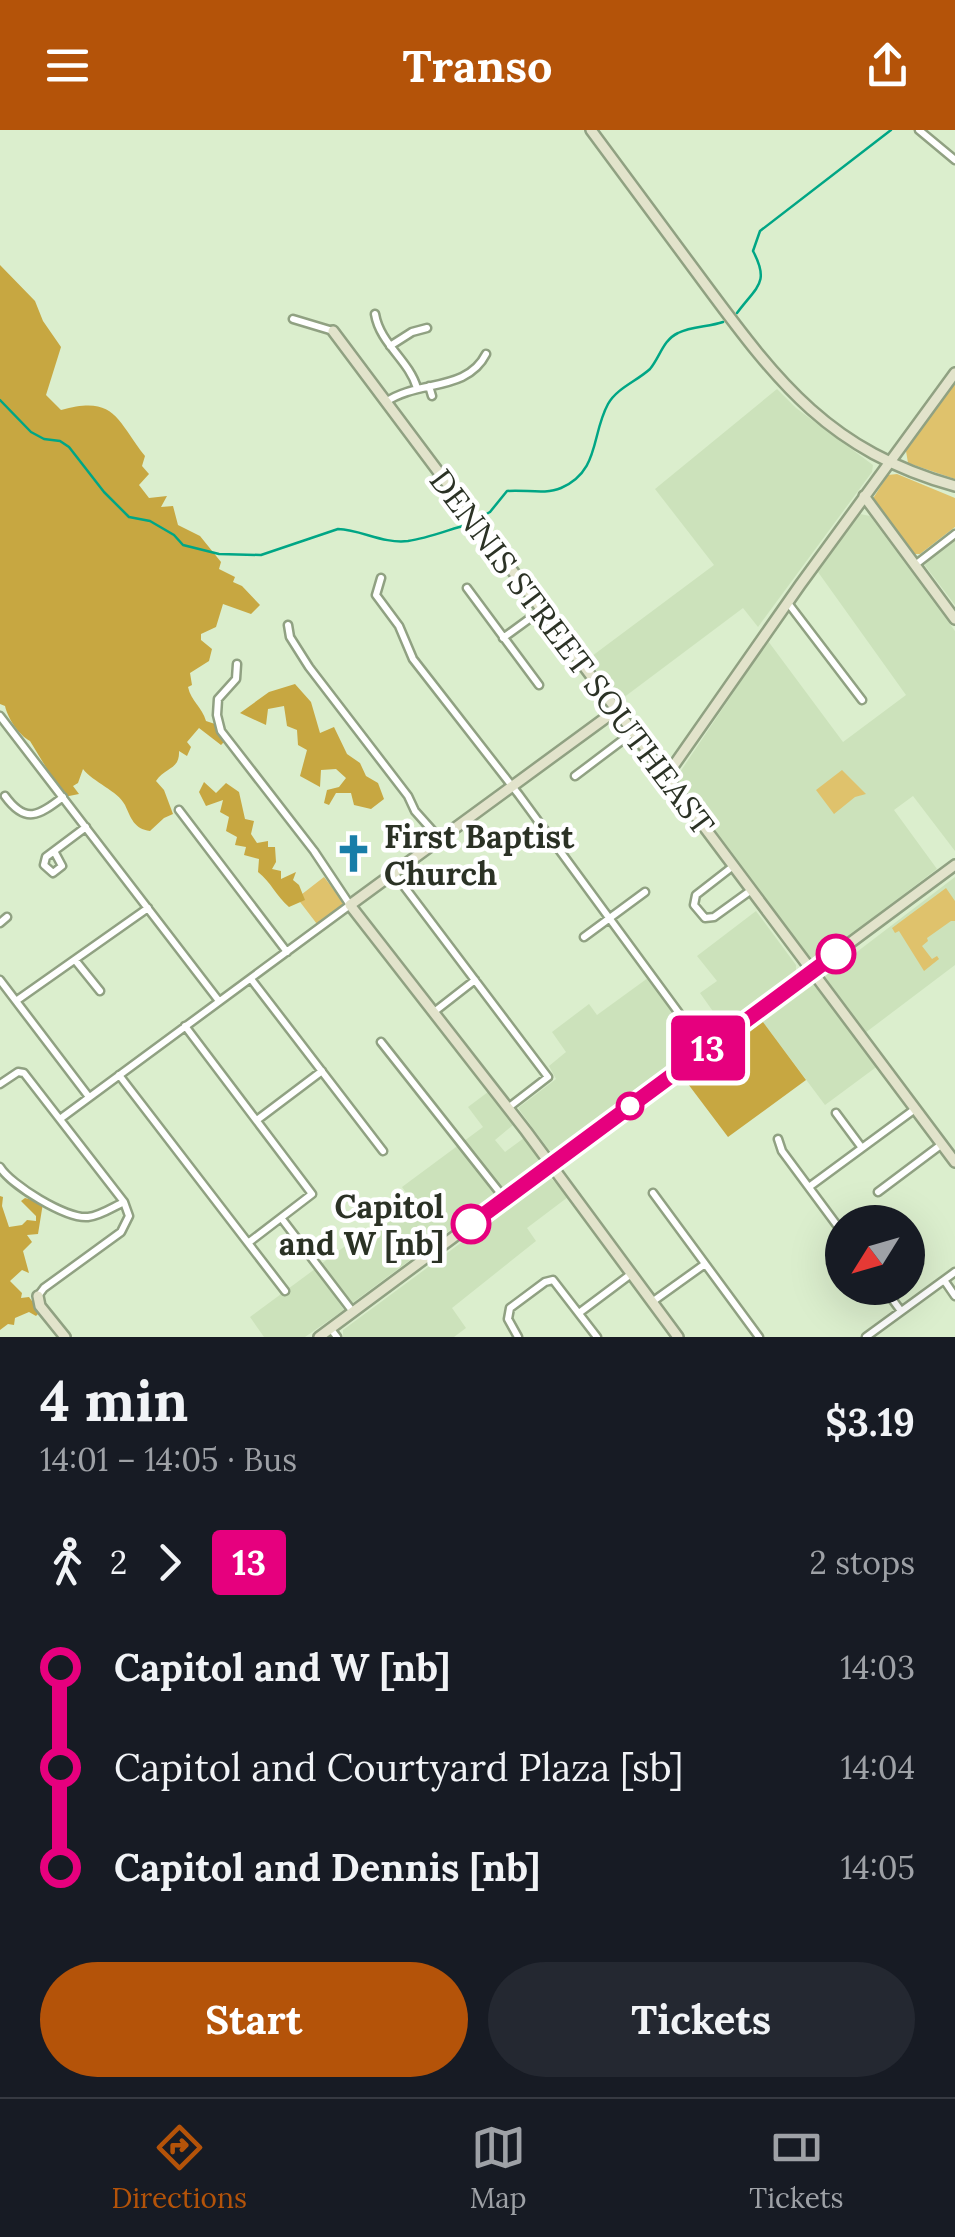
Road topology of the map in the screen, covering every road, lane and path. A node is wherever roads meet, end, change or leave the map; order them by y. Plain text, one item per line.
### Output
1 (590, 130) edge
2 (920, 130) edge
3 (955, 160) edge
4 (375, 314) dead end
5 (293, 319) dead end
6 (427, 328) dead end
7 (333, 331) joint
8 (390, 346) junction
9 (486, 354) dead end
10 (955, 372) edge
11 (429, 386) junction
12 (417, 388) junction
13 (432, 396) dead end
14 (386, 402) junction
15 (888, 464) junction
16 (955, 486) edge
17 (864, 496) junction
18 (955, 534) edge
19 (915, 565) junction
20 (381, 578) dead end
21 (466, 588) dead end
22 (788, 603) junction
23 (540, 611) junction
24 (955, 619) edge
25 (288, 625) dead end
26 (504, 638) junction
27 (238, 664) dead end
28 (539, 686) dead end
29 (862, 700) dead end
30 (616, 711) junction
31 (0, 716) edge
32 (632, 733) junction
33 (575, 776) dead end
34 (666, 778) junction
35 (512, 786) junction
36 (5, 796) dead end
37 (63, 798) junction
38 (180, 810) dead end
39 (86, 826) junction
40 (440, 839) junction
41 (54, 852) dead end
42 (955, 865) edge
43 (732, 867) junction
44 (394, 873) junction
45 (750, 891) junction
46 (645, 892) dead end
47 (350, 906) junction
48 (148, 908) junction
49 (611, 918) junction
50 (584, 937) dead end
51 (287, 952) junction
52 (76, 960) junction
53 (810, 973) junction
54 (250, 978) junction
55 (0, 980) edge
56 (476, 980) junction
57 (100, 992) dead end
58 (16, 1002) junction
59 (219, 1002) junction
60 (433, 1012) junction
61 (185, 1026) junction
62 (381, 1042) dead end
63 (706, 1050) junction
64 (322, 1071) junction
65 (119, 1075) junction
66 (0, 1084) edge
67 (90, 1097) junction
68 (508, 1108) junction
69 (914, 1109) junction
70 (836, 1113) dead end
71 (60, 1119) junction
72 (257, 1120) junction
73 (778, 1139) dead end
74 (942, 1144) junction
75 (862, 1148) junction
76 (383, 1151) dead end
77 (955, 1162) edge
78 (551, 1165) junction
79 (0, 1167) edge
80 (809, 1188) junction
81 (878, 1192) dead end
82 (653, 1193) dead end
83 (505, 1199) junction
84 (124, 1202) junction
85 (825, 1209) edge
86 (282, 1219) junction
87 (248, 1243) junction
88 (705, 1264) junction
89 (955, 1272) edge
90 (631, 1274) junction
91 (944, 1280) junction
92 (285, 1291) dead end
93 (38, 1296) joint
94 (955, 1296) edge
95 (652, 1302) junction
96 (897, 1305) edge
97 (902, 1311) junction
98 (353, 1312) junction
99 (579, 1313) junction
100 (334, 1333) edge
101 (65, 1337) edge
102 (318, 1337) edge
103 (518, 1337) edge
104 (597, 1337) edge
105 (678, 1337) edge
106 (758, 1337) edge
107 (866, 1337) edge

1 - 15 street
2 - 3 street
4 - 8 street
5 - 7 street
6 - 8 street
7 - 14 street, DENNIS STREET SOUTHEAST
8 - 12 street
9 - 11 street
10 - 15 street
11 - 12 street
11 - 13 street
12 - 14 street
14 - 23 street, DENNIS STREET SOUTHEAST
15 - 16 street
15 - 17 street
17 - 19 street
17 - 22 street
18 - 19 street
19 - 24 street
20 - 35 street
21 - 26 street
22 - 29 street
22 - 34 street
23 - 26 street
23 - 30 street, DENNIS STREET SOUTHEAST
25 - 40 street
26 - 28 street
27 - 47 street
30 - 32 street, DENNIS STREET SOUTHEAST
30 - 35 street
31 - 37 street
32 - 33 street
32 - 34 street, DENNIS STREET SOUTHEAST
34 - 43 street, DENNIS STREET SOUTHEAST
35 - 40 street
35 - 49 street
36 - 37 street
37 - 39 street
38 - 51 street
39 - 41 street
39 - 48 street
40 - 44 street
42 - 53 street
43 - 45 street, DENNIS STREET SOUTHEAST
43 - 45 street
44 - 47 street
44 - 56 street
45 - 53 street, DENNIS STREET SOUTHEAST
46 - 49 street
47 - 51 street
47 - 60 street
48 - 52 street
48 - 59 street
49 - 50 street
49 - 63 street
51 - 54 street
52 - 57 street
52 - 58 street
53 - 63 street
53 - 69 street, DENNIS STREET SOUTHEAST
54 - 59 street
54 - 64 street
55 - 58 street
56 - 60 street
56 - 68 street
58 - 67 street
59 - 61 street
60 - 68 street
61 - 65 street
61 - 72 street
62 - 83 street
63 - 78 street
64 - 72 street
64 - 76 street
65 - 67 street
65 - 87 street
66 - 71 street
67 - 71 street
68 - 78 street
69 - 74 street, DENNIS STREET SOUTHEAST
69 - 75 street
70 - 75 street
71 - 84 street
72 - 86 street
73 - 80 street
74 - 77 street, DENNIS STREET SOUTHEAST
74 - 81 street
75 - 80 street
78 - 83 street
78 - 90 street
79 - 84 street
80 - 85 street
82 - 88 street
83 - 98 street
84 - 93 street
86 - 87 street
86 - 98 street
87 - 92 street
88 - 95 street
88 - 106 street
89 - 91 street
90 - 95 street
90 - 99 street
91 - 94 street
91 - 97 street
93 - 101 street
95 - 105 street
96 - 97 street
97 - 107 street
98 - 100 street
99 - 103 street
99 - 104 street
100 - 102 street

